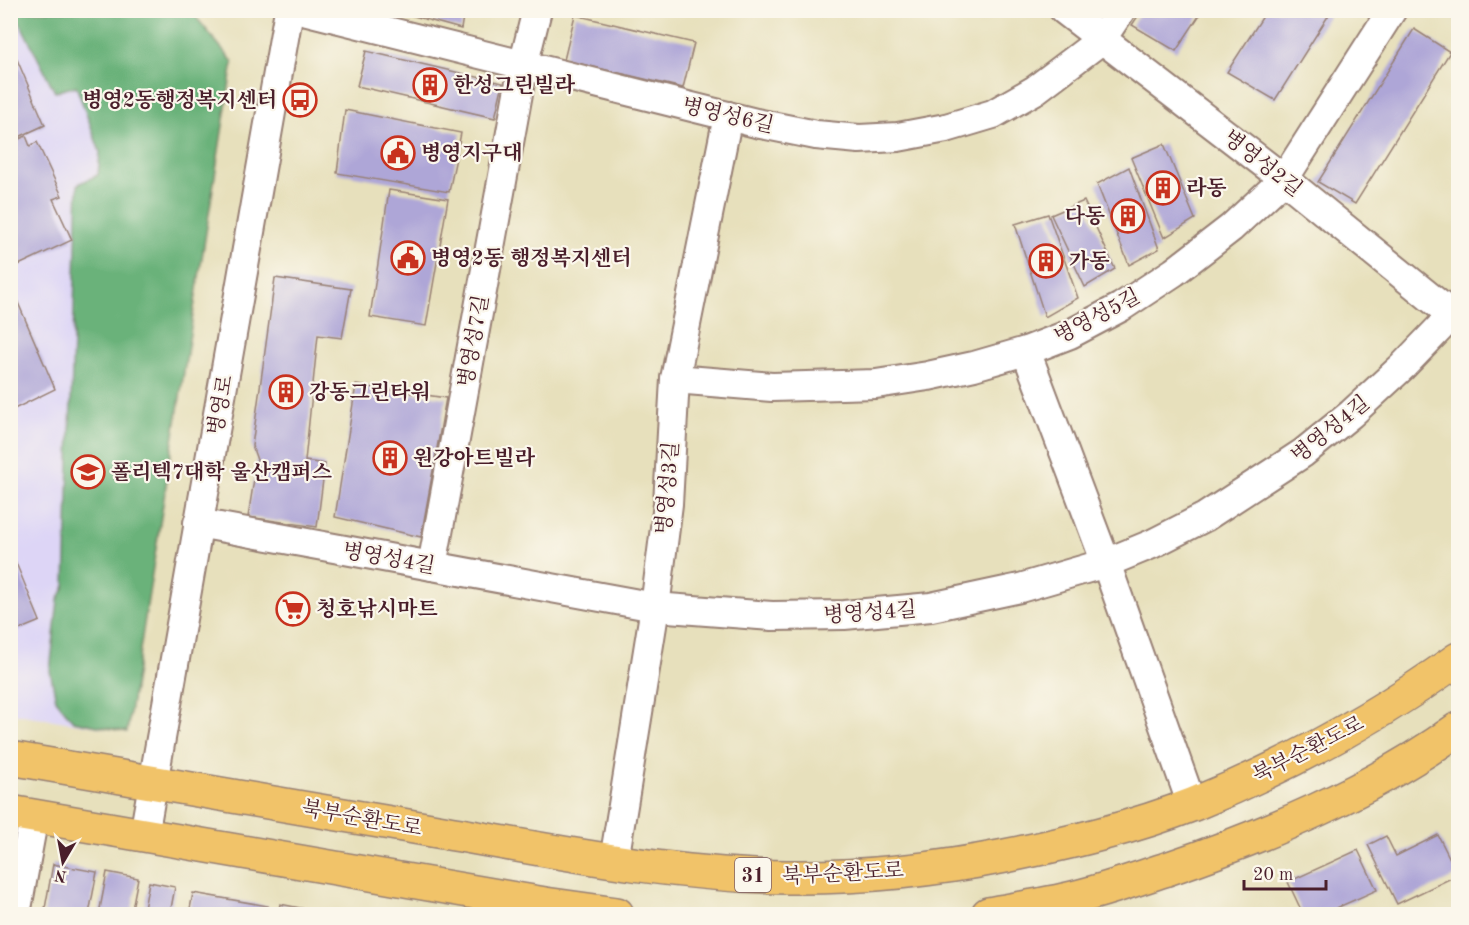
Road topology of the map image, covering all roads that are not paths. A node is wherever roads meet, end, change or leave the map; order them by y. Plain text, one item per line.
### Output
1 (289, 10) edge
2 (303, 10) edge
3 (537, 10) edge
4 (1064, 10) edge
5 (1121, 10) edge
6 (1392, 10) edge
7 (1101, 40) junction
8 (523, 66) junction
9 (728, 116) junction
10 (1284, 179) junction
11 (1457, 315) edge
12 (1026, 351) junction
13 (675, 379) junction
14 (198, 523) junction
15 (1106, 563) junction
16 (432, 566) junction
17 (655, 607) junction
18 (1458, 659) edge
19 (1458, 729) edge
20 (10, 758) edge
21 (153, 782) junction
22 (1192, 805) junction
23 (22, 814) edge
24 (144, 835) junction
25 (614, 861) junction
26 (1072, 907) edge
27 (16, 915) edge
28 (617, 915) edge
29 (988, 915) edge

1 - 14 street, 병영로
2 - 8 street, 병영성6길
3 - 8 street, 병영성7길
4 - 7 street, 병영성2길
5 - 7 street, 병영성6길
6 - 10 street, 병영성5길
7 - 9 street, 병영성6길
7 - 10 street, 병영성2길
8 - 9 street, 병영성6길
8 - 16 street, 병영성7길
9 - 13 street, 병영성3길
10 - 11 street, 병영성2길
10 - 12 street, 병영성5길
11 - 15 street, 병영성4길
12 - 13 street, 병영성5길
12 - 15 street
13 - 17 street, 병영성3길
14 - 16 street, 병영성4길
14 - 21 street, 병영로
15 - 17 street, 병영성4길
15 - 22 street
16 - 17 street, 병영성4길
17 - 25 street, 병영성3길
18 - 22 main road, 북부순환도로 / 31
19 - 26 main road
20 - 21 main road, 북부순환도로 / 31
21 - 24 street, 병영로
21 - 25 main road, 북부순환도로 / 31
22 - 25 main road, 북부순환도로 / 31
23 - 24 main road
23 - 27 street
24 - 28 main road
26 - 29 main road

